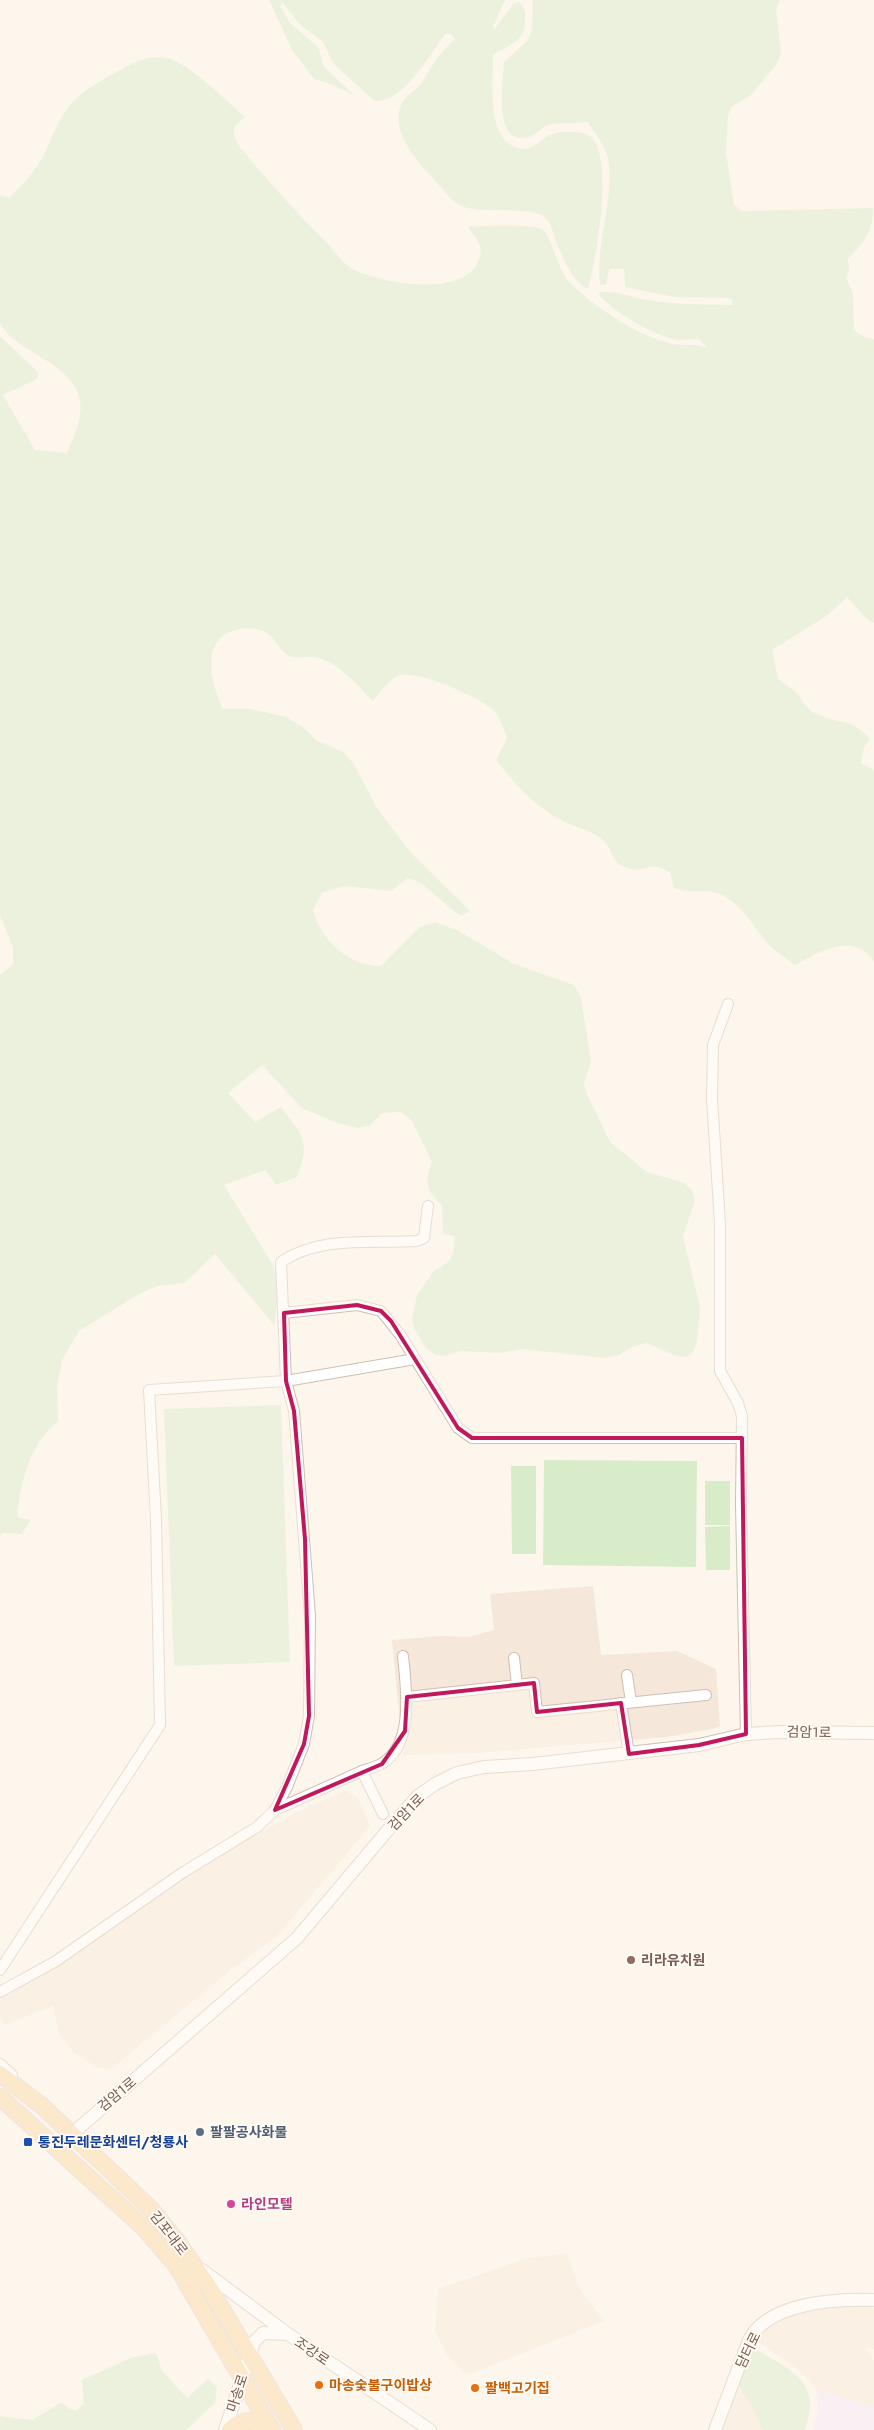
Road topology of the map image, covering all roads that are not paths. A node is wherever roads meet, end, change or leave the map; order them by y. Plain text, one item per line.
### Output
1 (728, 1004) dead end
2 (428, 1206) dead end
3 (284, 1313) junction
4 (415, 1359) junction
5 (286, 1381) junction
6 (742, 1438) junction
7 (403, 1656) dead end
8 (514, 1658) dead end
9 (627, 1675) dead end
10 (517, 1685) junction
11 (706, 1695) dead end
12 (407, 1697) junction
13 (626, 1703) junction
14 (874, 1733) edge
15 (746, 1734) junction
16 (629, 1754) junction
17 (362, 1771) junction
18 (275, 1810) junction
19 (383, 1814) dead end
20 (0, 1970) edge
21 (0, 1992) edge
22 (0, 2064) edge
23 (0, 2074) edge
24 (0, 2097) edge
25 (42, 2106) junction
26 (70, 2134) junction
27 (56, 2147) junction
28 (189, 2259) junction
29 (874, 2300) edge
30 (288, 2334) junction
31 (249, 2356) junction
32 (242, 2378) junction
33 (225, 2430) edge
34 (230, 2430) edge
35 (270, 2430) edge
36 (294, 2430) edge
37 (430, 2430) edge
38 (715, 2430) edge

1 - 6 street
2 - 3 street
3 - 4 street
3 - 5 street
4 - 5 street
4 - 6 street
5 - 18 street
5 - 20 street
6 - 15 street
7 - 12 street
8 - 10 street
9 - 13 street
10 - 12 street
10 - 13 street
11 - 13 street
12 - 17 street
13 - 16 street
14 - 15 street, 검암1로
15 - 16 street, 검암1로
16 - 26 street, 검암1로
17 - 18 street
17 - 19 street
18 - 21 street
22 - 25 street
23 - 25 main road, 김포대로
24 - 27 main road, 김포대로
25 - 26 main road, 김포대로
26 - 27 street, 검암1로
26 - 28 main road, 김포대로
27 - 32 main road, 김포대로
28 - 30 street
28 - 31 main road, 김포대로
29 - 38 street, 담터로
30 - 31 street, 조강로
30 - 37 street, 조강로
31 - 32 street, 마송로
31 - 36 main road, 김포대로
32 - 33 street, 마송로
32 - 35 main road, 김포대로
34 - 35 main road

